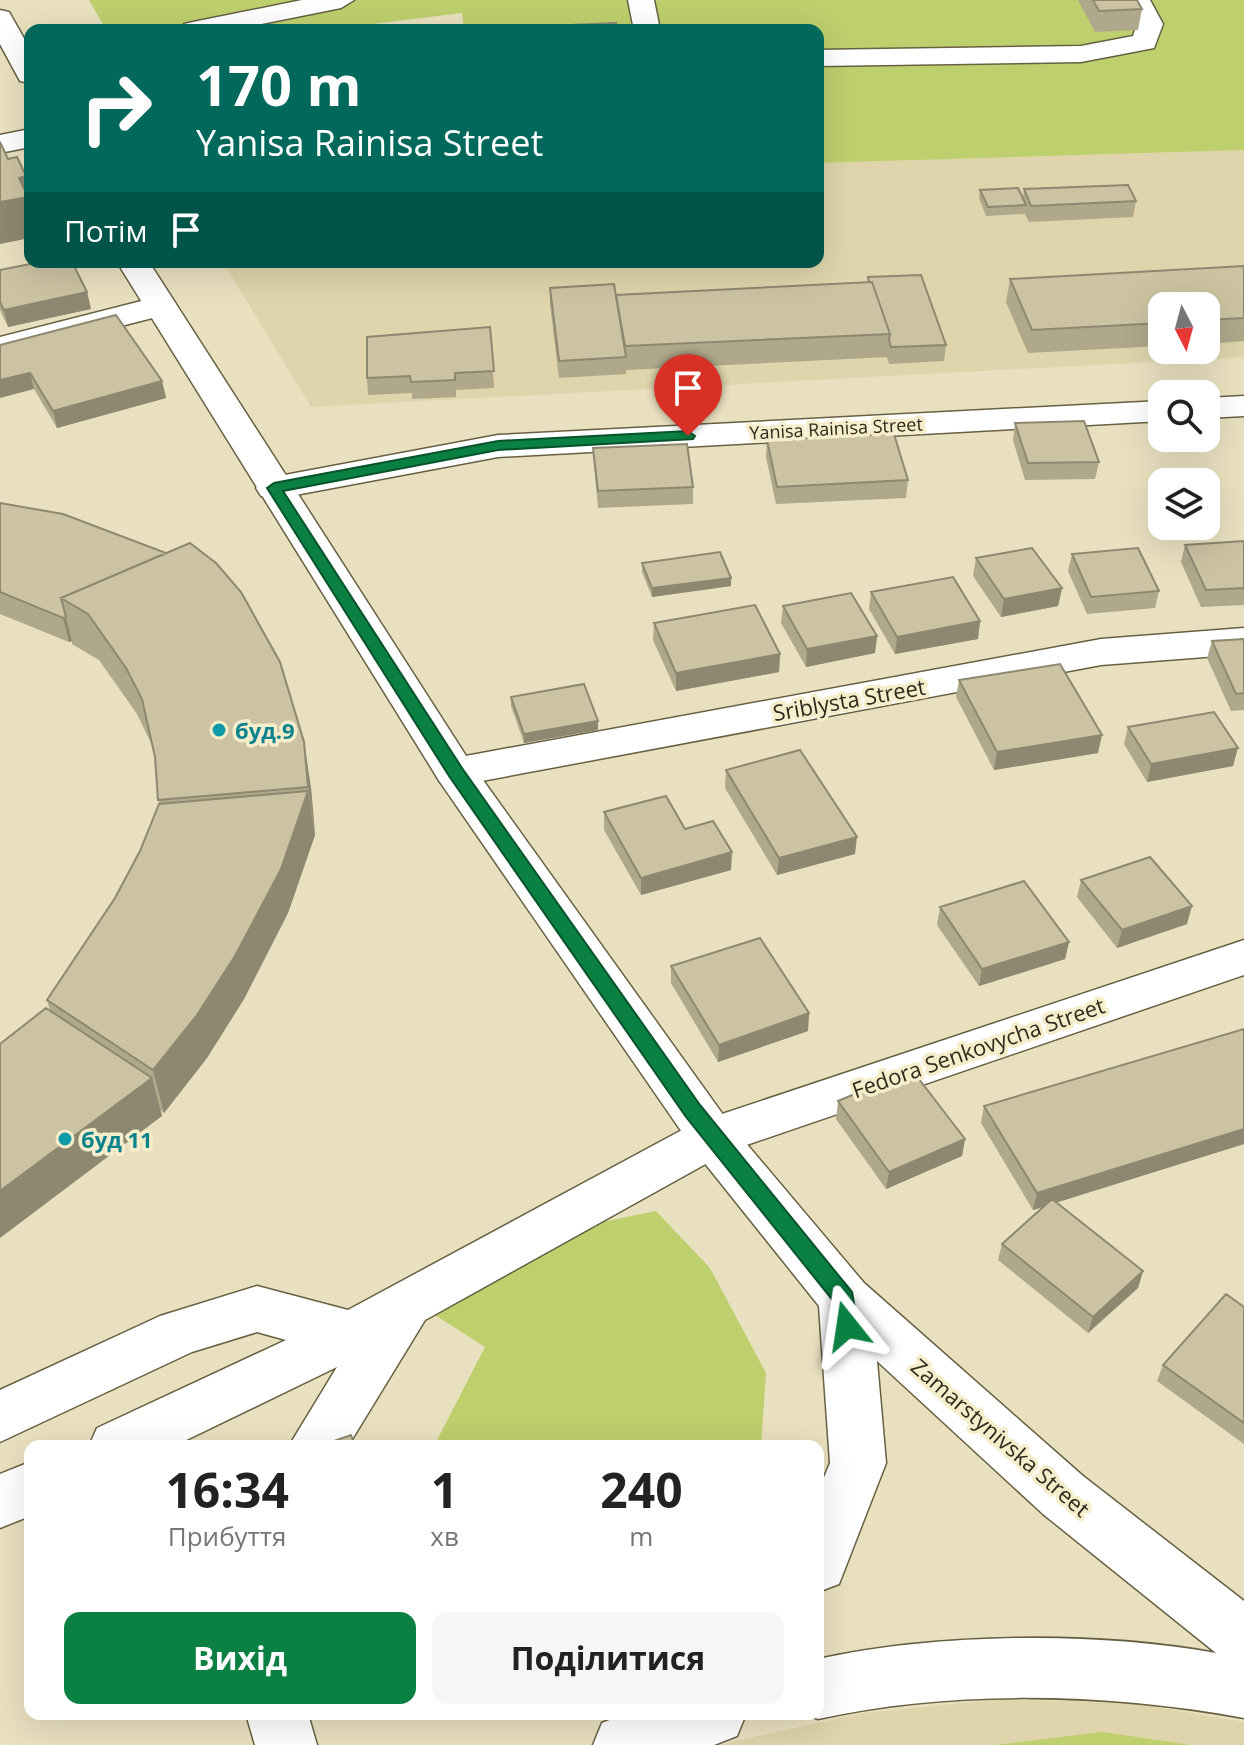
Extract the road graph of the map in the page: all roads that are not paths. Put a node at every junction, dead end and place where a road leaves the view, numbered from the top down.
1 (341, 0) edge
2 (641, 0) edge
3 (1137, 0) edge
4 (0, 18) edge
5 (223, 24) edge
6 (646, 24) edge
7 (824, 58) edge
8 (24, 62) edge
9 (24, 139) edge
10 (0, 144) edge
11 (137, 268) edge
12 (161, 306) junction
13 (0, 347) edge
14 (1244, 406) edge
15 (1220, 407) edge
16 (1148, 412) edge
17 (292, 484) junction
18 (347, 495) dead end
19 (1244, 641) edge
20 (455, 772) junction
21 (1244, 957) edge
22 (712, 1137) junction
23 (845, 1299) junction
24 (408, 1302) junction
25 (352, 1334) junction
26 (0, 1417) edge
27 (130, 1440) edge
28 (321, 1440) edge
29 (24, 1491) edge
30 (0, 1502) edge
31 (824, 1549) edge
32 (1244, 1638) edge
33 (824, 1688) edge
34 (1244, 1688) edge
35 (279, 1720) edge
36 (690, 1720) edge
37 (286, 1745) edge
38 (624, 1745) edge

1 - 5 main road
2 - 6 main road
3 - 7 main road
4 - 8 main road
9 - 10 main road
11 - 12 main road, Zamarstynivska Street
12 - 13 main road
12 - 17 main road, Zamarstynivska Street
14 - 15 main road
16 - 17 main road, Yanisa Rainisa Street
17 - 18 main road
17 - 20 main road, Zamarstynivska Street
19 - 20 main road, Sriblysta Street
20 - 22 main road, Zamarstynivska Street
21 - 22 main road, Fedora Senkovycha Street
22 - 23 main road, Zamarstynivska Street
22 - 24 main road, Fedora Senkovycha Street
23 - 31 main road
23 - 32 main road, Zamarstynivska Street
24 - 25 main road, Fedora Senkovycha Street
24 - 28 main road
25 - 26 main road
25 - 27 main road, Fedora Senkovycha Street
29 - 30 main road
33 - 34 main road
35 - 37 main road
36 - 38 main road

